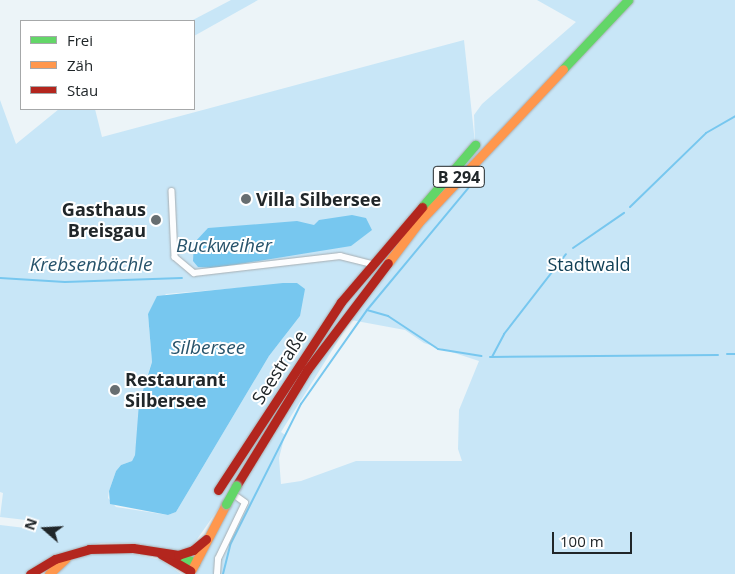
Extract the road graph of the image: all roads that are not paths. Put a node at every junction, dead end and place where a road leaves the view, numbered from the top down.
1 (628, 0) edge
2 (476, 145) dead end
3 (172, 191) dead end
4 (371, 264) junction
5 (218, 490) dead end
6 (238, 498) dead end
7 (206, 539) junction
8 (72, 553) junction
9 (160, 554) junction
10 (178, 555) junction
11 (192, 569) edge
12 (30, 574) edge
13 (49, 574) edge
14 (217, 574) edge

1 - 7 main road, B 294, bridge
2 - 4 main road, Seestraße
3 - 4 street
4 - 5 main road, Seestraße
6 - 14 street
7 - 10 main road
7 - 11 main road, B 294
8 - 9 main road
8 - 12 main road
8 - 13 main road
9 - 10 main road
9 - 11 main road
10 - 11 main road

